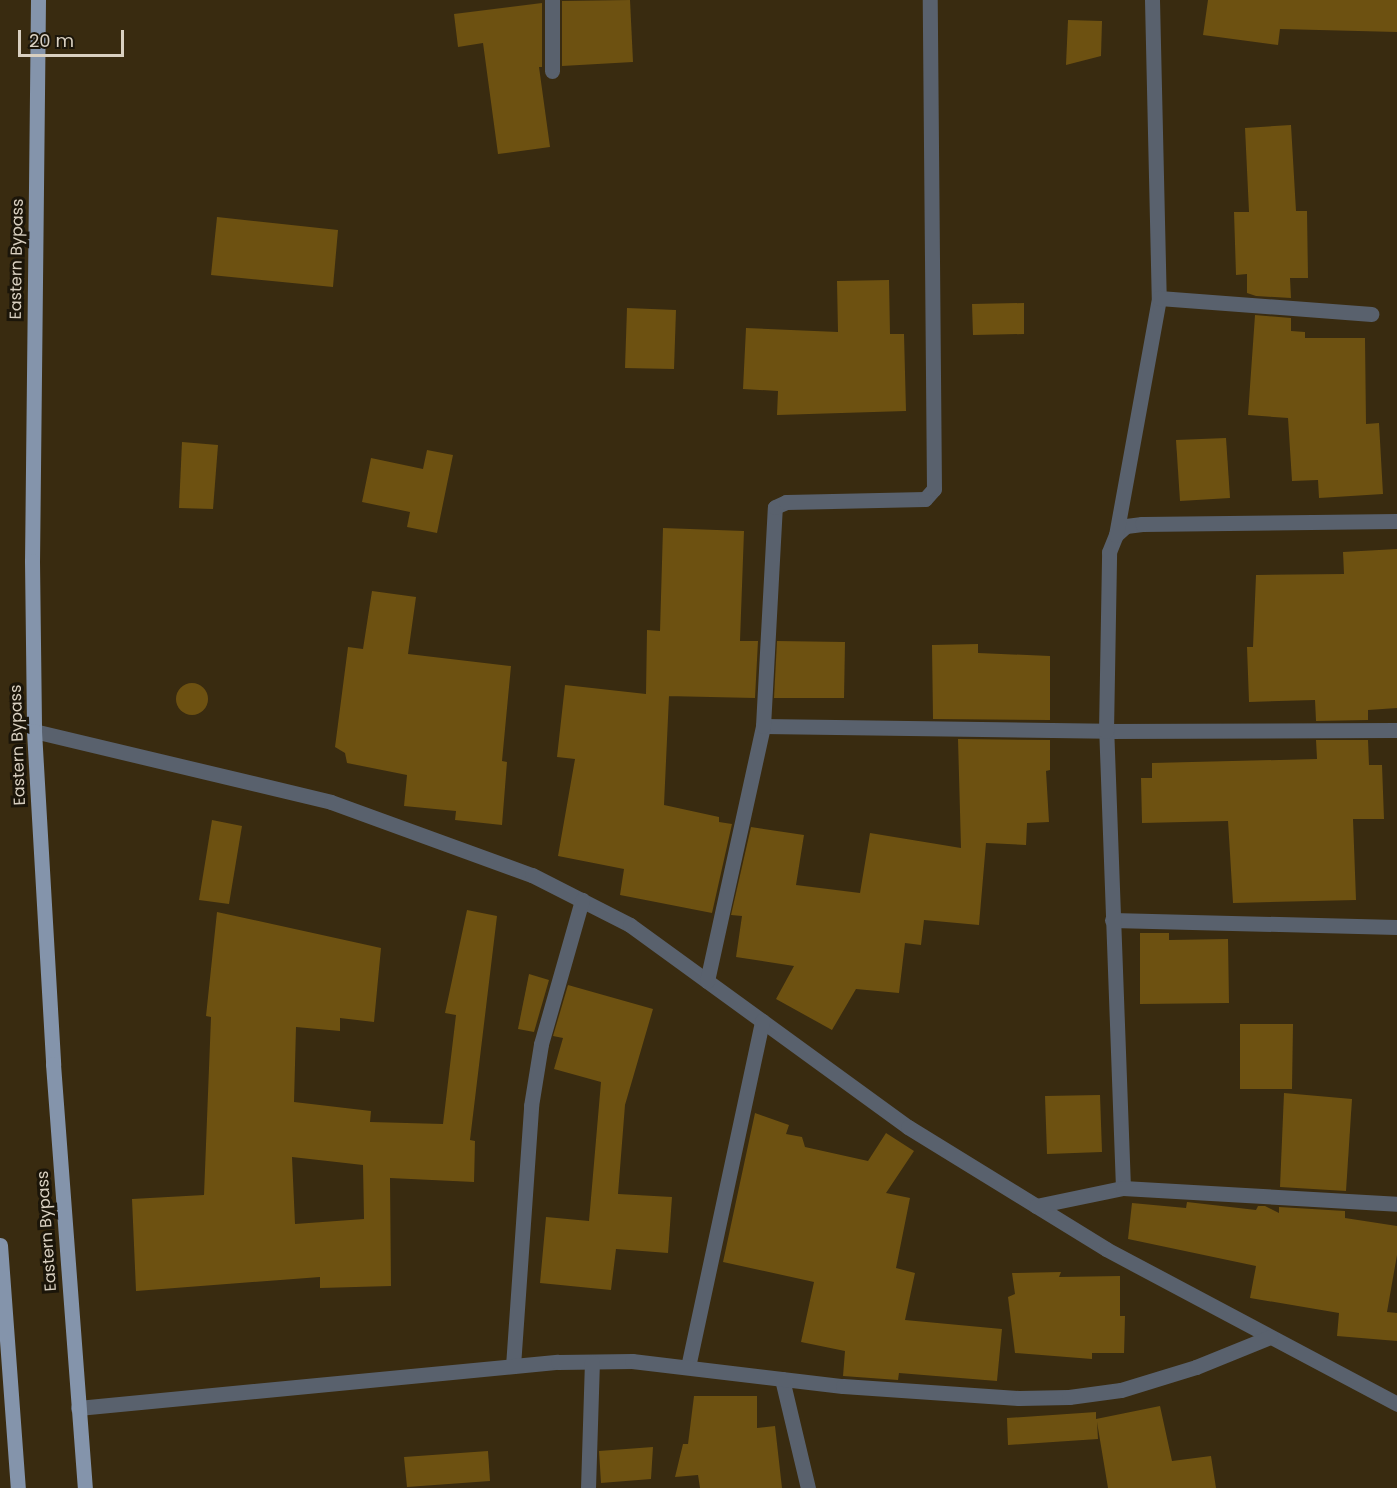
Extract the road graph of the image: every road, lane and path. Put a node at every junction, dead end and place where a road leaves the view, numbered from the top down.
1 (39, 0) edge
2 (552, 0) edge
3 (930, 0) edge
4 (1152, 0) edge
5 (552, 71) dead end
6 (1159, 298) junction
7 (1371, 314) dead end
8 (1397, 521) edge
9 (1116, 535) junction
10 (763, 726) junction
11 (1397, 730) edge
12 (34, 731) junction
13 (1106, 731) junction
14 (582, 900) junction
15 (1112, 920) junction
16 (1397, 927) edge
17 (706, 981) junction
18 (762, 1021) junction
19 (1123, 1188) junction
20 (1397, 1204) edge
21 (1036, 1206) junction
22 (0, 1245) edge
23 (1270, 1337) junction
24 (592, 1362) junction
25 (513, 1366) junction
26 (688, 1367) junction
27 (782, 1379) junction
28 (1397, 1404) edge
29 (78, 1408) junction
30 (18, 1488) edge
31 (85, 1488) edge
32 (588, 1488) edge
33 (808, 1488) edge

1 - 12 main road, Eastern Bypass
2 - 5 street
3 - 10 street
4 - 6 street
6 - 7 street
6 - 9 street
8 - 9 street
9 - 13 street
10 - 13 street
10 - 17 street
11 - 13 street
12 - 14 street
12 - 29 main road, Eastern Bypass
13 - 15 street
14 - 17 street
14 - 25 street
15 - 16 street
15 - 19 street
17 - 18 street
18 - 21 street
18 - 26 street
19 - 20 street
19 - 21 street
21 - 23 street
22 - 30 main road
23 - 27 street
23 - 28 street
24 - 25 street
24 - 26 street
24 - 32 street
25 - 29 street
26 - 27 street
27 - 33 street
29 - 31 main road, Eastern Bypass

